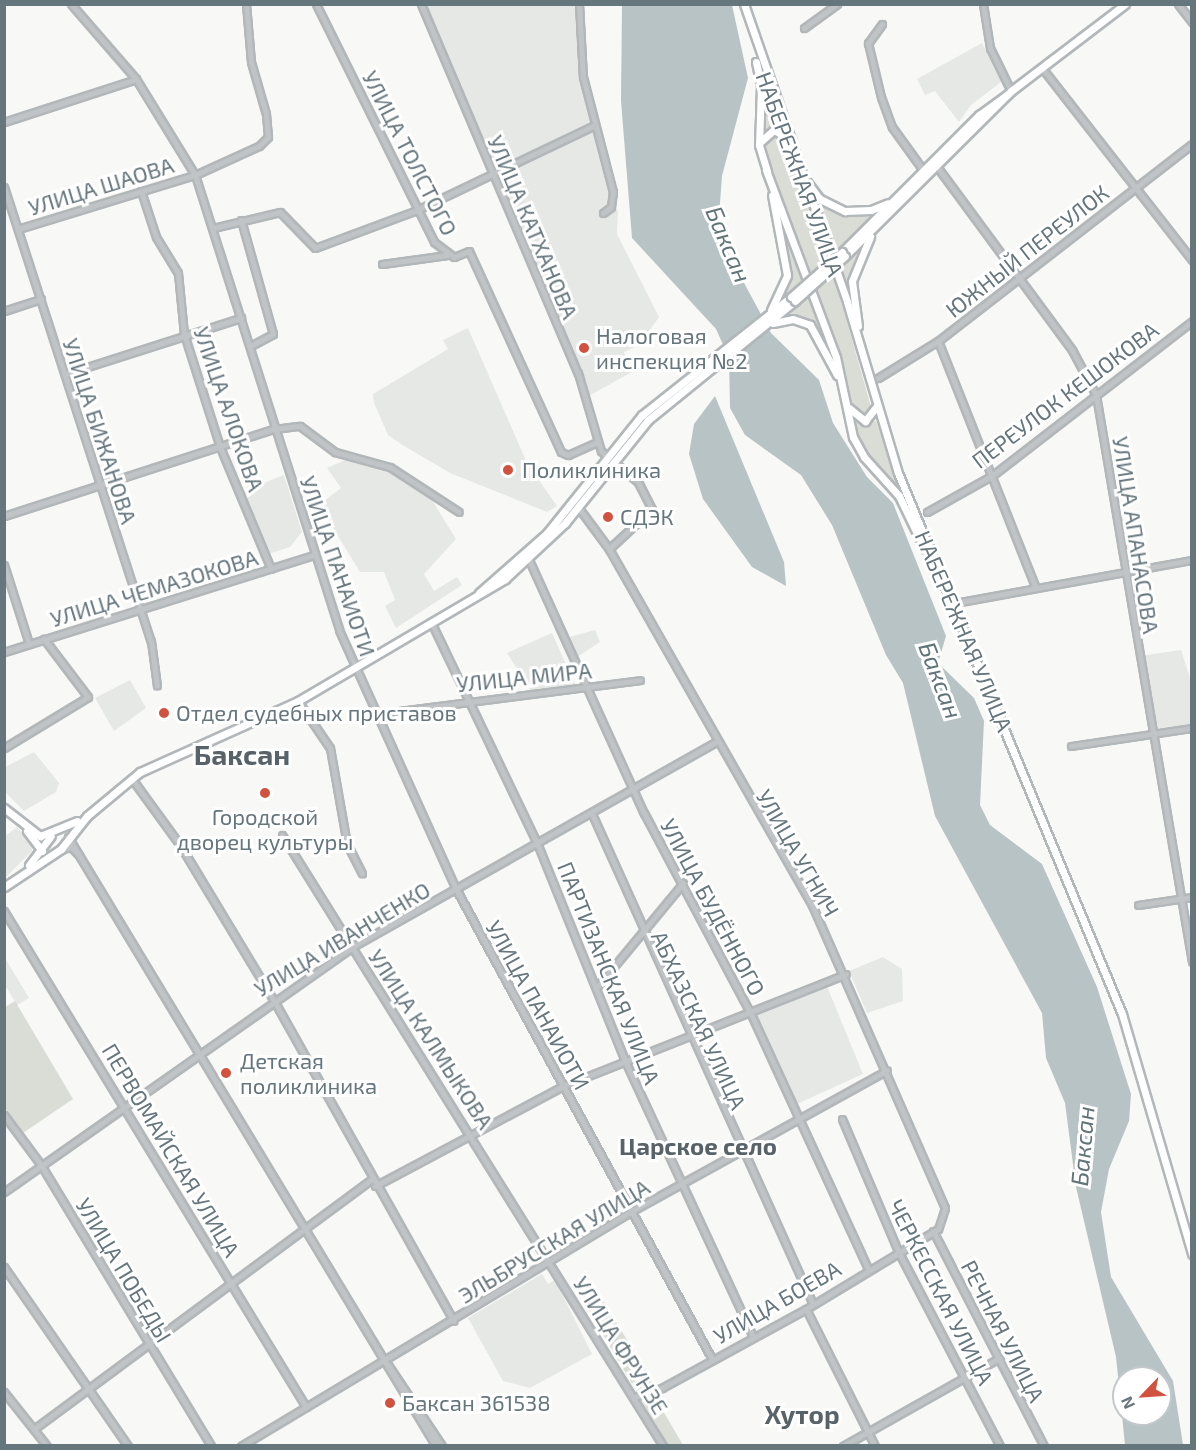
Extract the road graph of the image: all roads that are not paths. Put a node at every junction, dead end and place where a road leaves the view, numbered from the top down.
1 (71, 4) edge
2 (246, 4) edge
3 (316, 4) edge
4 (421, 4) edge
5 (579, 4) edge
6 (744, 4) edge
7 (837, 4) edge
8 (983, 4) edge
9 (1125, 4) edge
10 (1178, 4) edge
11 (1191, 22) edge
12 (882, 24) dead end
13 (804, 28) dead end
14 (1042, 68) junction
15 (136, 79) junction
16 (1009, 93) junction
17 (4, 122) edge
18 (595, 125) junction
19 (794, 144) junction
20 (1191, 144) edge
21 (759, 145) junction
22 (934, 164) junction
23 (800, 165) junction
24 (491, 170) junction
25 (766, 170) junction
26 (923, 170) junction
27 (195, 174) junction
28 (4, 187) edge
29 (1135, 187) junction
30 (141, 191) junction
31 (896, 199) junction
32 (417, 210) junction
33 (603, 213) dead end
34 (883, 219) junction
35 (241, 220) junction
36 (213, 228) junction
37 (18, 229) junction
38 (844, 254) junction
39 (447, 255) junction
40 (1191, 260) edge
41 (382, 264) dead end
42 (1020, 276) junction
43 (41, 299) junction
44 (4, 311) edge
45 (241, 318) junction
46 (765, 321) junction
47 (1191, 321) edge
48 (184, 334) junction
49 (938, 341) junction
50 (250, 346) junction
51 (861, 346) junction
52 (65, 374) junction
53 (878, 378) dead end
54 (843, 390) junction
55 (1096, 395) junction
56 (845, 400) junction
57 (876, 405) junction
58 (274, 429) junction
59 (597, 442) junction
60 (220, 447) junction
61 (609, 459) junction
62 (993, 475) junction
63 (100, 485) junction
64 (578, 507) junction
65 (459, 512) dead end
66 (927, 512) dead end
67 (4, 516) edge
68 (609, 549) junction
69 (314, 555) junction
70 (529, 560) junction
71 (1191, 560) edge
72 (4, 565) edge
73 (271, 569) junction
74 (1125, 572) junction
75 (942, 581) junction
76 (1035, 586) junction
77 (479, 593) junction
78 (960, 602) dead end
79 (140, 608) junction
80 (431, 622) junction
81 (44, 639) junction
82 (29, 644) junction
83 (4, 652) edge
84 (356, 668) junction
85 (640, 680) dead end
86 (157, 686) dead end
87 (585, 688) junction
88 (472, 699) junction
89 (298, 701) junction
90 (376, 714) junction
91 (1191, 728) edge
92 (1152, 735) junction
93 (714, 743) junction
94 (1071, 746) dead end
95 (4, 748) edge
96 (132, 779) junction
97 (634, 790) junction
98 (4, 808) edge
99 (592, 814) junction
100 (87, 816) junction
101 (26, 829) junction
102 (56, 833) junction
103 (282, 835) dead end
104 (71, 839) junction
105 (537, 843) junction
106 (61, 849) junction
107 (39, 851) junction
108 (48, 856) junction
109 (85, 861) junction
110 (26, 868) junction
111 (362, 873) dead end
112 (683, 883) junction
113 (4, 887) edge
114 (456, 889) junction
115 (1191, 897) edge
116 (1182, 898) junction
117 (1138, 905) dead end
118 (4, 911) edge
119 (641, 932) junction
120 (352, 947) junction
121 (1191, 962) edge
122 (846, 974) junction
123 (597, 987) junction
124 (273, 999) junction
125 (750, 1012) junction
126 (689, 1037) junction
127 (200, 1051) junction
128 (627, 1063) junction
129 (887, 1070) junction
130 (563, 1086) junction
131 (127, 1104) junction
132 (4, 1115) edge
133 (798, 1119) junction
134 (842, 1119) dead end
135 (474, 1134) junction
136 (741, 1152) junction
137 (41, 1165) junction
138 (372, 1179) junction
139 (680, 1184) junction
140 (375, 1186) junction
141 (4, 1192) edge
142 (632, 1211) junction
143 (306, 1227) junction
144 (933, 1231) junction
145 (897, 1251) junction
146 (1191, 1254) edge
147 (550, 1261) junction
148 (4, 1267) edge
149 (868, 1268) junction
150 (232, 1284) junction
151 (812, 1302) junction
152 (806, 1309) junction
153 (454, 1321) junction
154 (753, 1337) junction
155 (149, 1344) junction
156 (999, 1358) junction
157 (712, 1359) junction
158 (385, 1361) junction
159 (966, 1376) junction
160 (90, 1388) junction
161 (4, 1392) edge
162 (635, 1397) junction
163 (306, 1407) junction
164 (34, 1429) junction
165 (868, 1431) junction
166 (47, 1446) edge
167 (128, 1446) edge
168 (211, 1446) edge
169 (241, 1446) edge
170 (436, 1446) edge
171 (442, 1446) edge
172 (663, 1446) edge
173 (843, 1446) edge
174 (875, 1446) edge
175 (1000, 1446) edge
176 (1044, 1446) edge

1 - 15 street, УЛИЦА ПАНАИОТИ
2 - 27 street, УЛИЦА ШАОВА
3 - 32 street, УЛИЦА ТОЛСТОГО
4 - 24 street, УЛИЦА КАТХАНОВА
5 - 18 street
6 - 19 main road, НАБЕРЕЖНАЯ УЛИЦА
6 - 21 main road
7 - 13 street
8 - 16 street
9 - 14 main road
10 - 11 street
12 - 26 street
14 - 16 main road
14 - 29 street
15 - 17 street
15 - 27 street, УЛИЦА ПАНАИОТИ
16 - 22 main road
18 - 24 street
18 - 33 street
19 - 21 main road
19 - 23 main road, НАБЕРЕЖНАЯ УЛИЦА
20 - 29 street, ЮЖНЫЙ ПЕРЕУЛОК
21 - 25 main road
22 - 26 main road
22 - 34 main road
22 - 42 street, УЛИЦА АПАНАСОВА
23 - 31 main road
23 - 51 main road, НАБЕРЕЖНАЯ УЛИЦА
24 - 32 street
24 - 59 street, УЛИЦА КАТХАНОВА
25 - 46 main road
25 - 54 main road
26 - 31 main road
27 - 30 street, УЛИЦА ШАОВА
27 - 36 street, УЛИЦА ПАНАИОТИ
28 - 37 street, УЛИЦА БИЖАНОВА
29 - 40 street
29 - 42 street, ЮЖНЫЙ ПЕРЕУЛОК
30 - 37 street, УЛИЦА ШАОВА
30 - 48 street, УЛИЦА АЛОКОВА
31 - 38 main road
32 - 35 street
32 - 39 street, УЛИЦА ТОЛСТОГО
34 - 38 main road
34 - 51 main road
35 - 36 street
35 - 50 street
36 - 45 street, УЛИЦА ПАНАИОТИ
37 - 43 street, УЛИЦА БИЖАНОВА
38 - 46 main road, bridge
39 - 41 street
39 - 59 street, УЛИЦА ТОЛСТОГО
42 - 49 street, ЮЖНЫЙ ПЕРЕУЛОК
42 - 55 street, УЛИЦА АПАНАСОВА
43 - 44 street
43 - 52 street, УЛИЦА БИЖАНОВА
45 - 48 street
45 - 50 street, УЛИЦА ПАНАИОТИ
46 - 54 main road
46 - 61 main road
47 - 55 street, ПЕРЕУЛОК КЕШОКОВА
48 - 52 street
48 - 60 street, УЛИЦА АЛОКОВА
49 - 53 street, ЮЖНЫЙ ПЕРЕУЛОК
49 - 62 street
50 - 58 street, УЛИЦА ПАНАИОТИ
51 - 57 main road, НАБЕРЕЖНАЯ УЛИЦА
52 - 63 street, УЛИЦА БИЖАНОВА
54 - 56 main road
55 - 62 street, ПЕРЕУЛОК КЕШОКОВА
55 - 74 street, УЛИЦА АПАНАСОВА
56 - 57 main road
56 - 75 main road
57 - 75 main road, НАБЕРЕЖНАЯ УЛИЦА
58 - 60 street
58 - 65 street
58 - 69 street, УЛИЦА ПАНАИОТИ
59 - 61 street, УЛИЦА КАТХАНОВА
60 - 63 street
60 - 73 street, УЛИЦА АЛОКОВА
61 - 64 main road
61 - 68 street, УЛИЦА КАТХАНОВА
61 - 77 main road
62 - 66 street, ПЕРЕУЛОК КЕШОКОВА
62 - 76 street
63 - 67 street
63 - 79 street, УЛИЦА БИЖАНОВА
64 - 68 street, УЛИЦА УГНИЧ
64 - 70 main road
68 - 93 street, УЛИЦА УГНИЧ
69 - 73 street, УЛИЦА ЧЕМАЗОКОВА
69 - 84 street, УЛИЦА ПАНАИОТИ
70 - 77 main road
70 - 87 street, УЛИЦА БУДЁННОГО
71 - 74 street
72 - 82 street
73 - 79 street, УЛИЦА ЧЕМАЗОКОВА
74 - 76 street
74 - 92 street, УЛИЦА АПАНАСОВА
75 - 146 main road, НАБЕРЕЖНАЯ УЛИЦА
76 - 78 street
77 - 80 main road
79 - 81 street, УЛИЦА ЧЕМАЗОКОВА
79 - 86 street, УЛИЦА БИЖАНОВА
80 - 84 main road
80 - 88 street, ПАРТИЗАНСКАЯ УЛИЦА
81 - 82 street, УЛИЦА ЧЕМАЗОКОВА
81 - 95 street
82 - 83 street, УЛИЦА ЧЕМАЗОКОВА
84 - 89 main road
84 - 90 street, УЛИЦА ПАНАИОТИ
85 - 87 street, УЛИЦА МИРА
87 - 88 street, УЛИЦА МИРА
87 - 97 street, УЛИЦА БУДЁННОГО
88 - 90 street, УЛИЦА МИРА
88 - 105 street, ПАРТИЗАНСКАЯ УЛИЦА
89 - 96 main road
89 - 111 street
90 - 114 street, УЛИЦА ПАНАИОТИ
91 - 92 street
92 - 94 street
92 - 116 street, УЛИЦА АПАНАСОВА
93 - 97 street, УЛИЦА ИВАНЧЕНКО
93 - 122 street, УЛИЦА УГНИЧ
96 - 100 main road
96 - 124 street
97 - 99 street, УЛИЦА ИВАНЧЕНКО
97 - 112 street, УЛИЦА БУДЁННОГО
98 - 101 main road
99 - 105 street, УЛИЦА ИВАНЧЕНКО
99 - 119 street, АБХАЗСКАЯ УЛИЦА
100 - 102 main road
100 - 104 main road
101 - 102 main road
101 - 107 main road
102 - 104 main road
102 - 107 main road
103 - 120 street, УЛИЦА КАЛМЫКОВА
104 - 106 main road
104 - 109 street
105 - 114 street, УЛИЦА ИВАНЧЕНКО
105 - 123 street, ПАРТИЗАНСКАЯ УЛИЦА
106 - 108 main road
106 - 109 street
107 - 108 main road
107 - 110 main road
108 - 110 main road
109 - 127 street
110 - 113 main road
112 - 119 street
112 - 125 street, УЛИЦА БУДЁННОГО
114 - 120 street, УЛИЦА ИВАНЧЕНКО
114 - 130 street, УЛИЦА ПАНАИОТИ
115 - 116 street
116 - 117 street
116 - 121 street, УЛИЦА АПАНАСОВА
118 - 131 street, ПЕРВОМАЙСКАЯ УЛИЦА
119 - 123 street
119 - 126 street, АБХАЗСКАЯ УЛИЦА
120 - 124 street, УЛИЦА ИВАНЧЕНКО
120 - 135 street, УЛИЦА КАЛМЫКОВА
122 - 125 street
122 - 129 street, УЛИЦА УГНИЧ
123 - 128 street, ПАРТИЗАНСКАЯ УЛИЦА
124 - 127 street, УЛИЦА ИВАНЧЕНКО
124 - 138 street
125 - 126 street
125 - 133 street, УЛИЦА БУДЁННОГО
126 - 128 street
126 - 136 street, АБХАЗСКАЯ УЛИЦА
127 - 131 street, УЛИЦА ИВАНЧЕНКО
127 - 143 street
128 - 130 street
128 - 139 street, ПАРТИЗАНСКАЯ УЛИЦА
129 - 133 street, ЭЛЬБРУССКАЯ УЛИЦА
129 - 144 street, УЛИЦА УГНИЧ
130 - 135 street
130 - 142 street, УЛИЦА ПАНАИОТИ
131 - 137 street, УЛИЦА ИВАНЧЕНКО
131 - 150 street, ПЕРВОМАЙСКАЯ УЛИЦА
132 - 137 street, УЛИЦА ПОБЕДЫ
133 - 136 street, ЭЛЬБРУССКАЯ УЛИЦА
133 - 149 street, УЛИЦА БУДЁННОГО
134 - 145 street, ЧЕРКЕССКАЯ УЛИЦА
135 - 140 street
135 - 147 street, УЛИЦА КАЛМЫКОВА
136 - 139 street, ЭЛЬБРУССКАЯ УЛИЦА
136 - 151 street, АБХАЗСКАЯ УЛИЦА
137 - 141 street, УЛИЦА ИВАНЧЕНКО
137 - 155 street, УЛИЦА ПОБЕДЫ
138 - 140 street
138 - 143 street
139 - 142 street, ЭЛЬБРУССКАЯ УЛИЦА
139 - 154 street, ПАРТИЗАНСКАЯ УЛИЦА
140 - 153 street
142 - 147 street, ЭЛЬБРУССКАЯ УЛИЦА
142 - 157 street, УЛИЦА ПАНАИОТИ
143 - 150 street
143 - 158 street
144 - 145 street, УЛИЦА БОЕВА
144 - 156 street, РЕЧНАЯ УЛИЦА
145 - 149 street, УЛИЦА БОЕВА
145 - 159 street, ЧЕРКЕССКАЯ УЛИЦА
147 - 153 street, ЭЛЬБРУССКАЯ УЛИЦА
147 - 162 street, УЛИЦА ФРУНЗЕ
148 - 160 street
149 - 151 street, УЛИЦА БОЕВА
150 - 155 street
150 - 163 street, ПЕРВОМАЙСКАЯ УЛИЦА
151 - 152 street, УЛИЦА БОЕВА
152 - 154 street, УЛИЦА БОЕВА
152 - 165 street
153 - 158 street, ЭЛЬБРУССКАЯ УЛИЦА
154 - 157 street, УЛИЦА БОЕВА
155 - 160 street
155 - 168 street, УЛИЦА ПОБЕДЫ
156 - 159 street
156 - 176 street, РЕЧНАЯ УЛИЦА
157 - 162 street, УЛИЦА БОЕВА
158 - 163 street, ЭЛЬБРУССКАЯ УЛИЦА
158 - 170 street
158 - 171 street
159 - 165 street
159 - 175 street, ЧЕРКЕССКАЯ УЛИЦА
160 - 164 street
160 - 167 street
161 - 164 street
162 - 172 street, УЛИЦА ФРУНЗЕ
163 - 169 street, ЭЛЬБРУССКАЯ УЛИЦА
164 - 166 street
165 - 173 street
165 - 174 street

